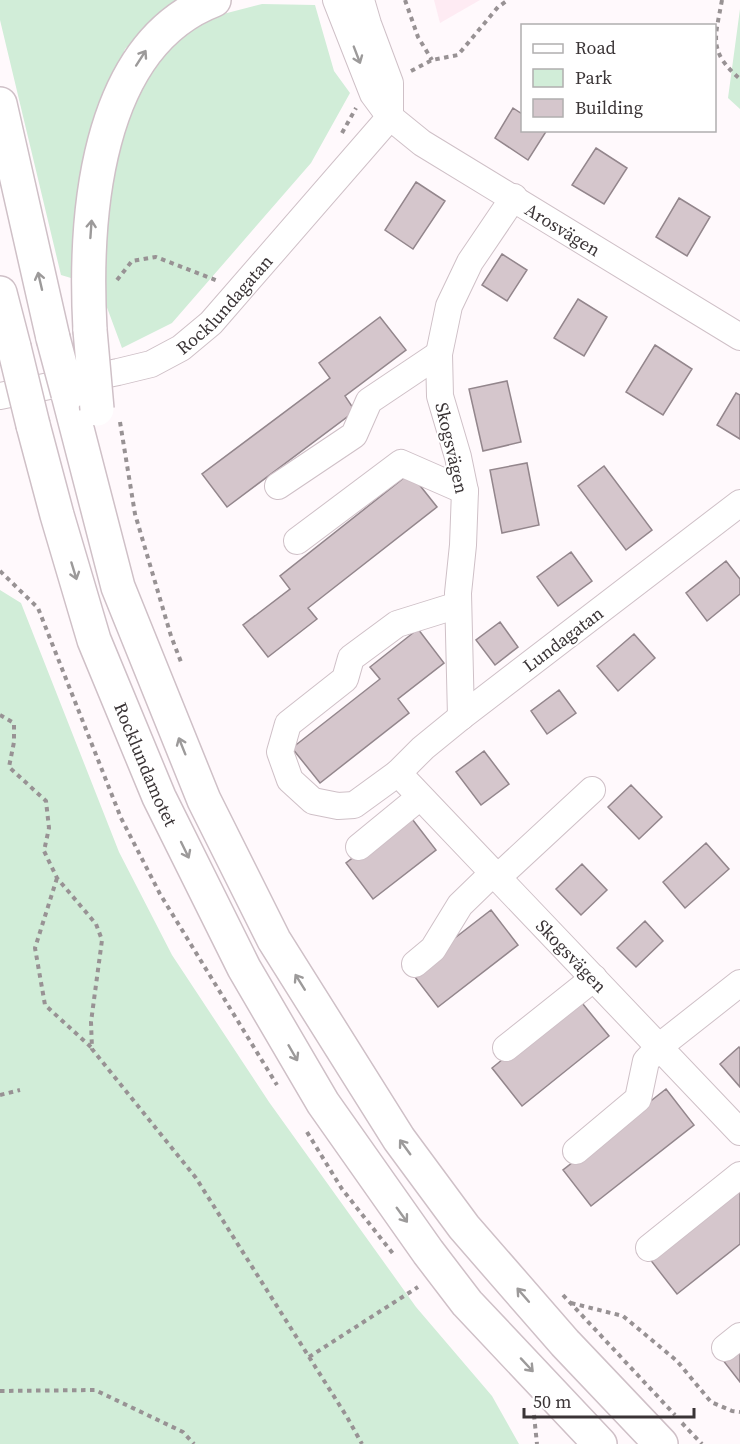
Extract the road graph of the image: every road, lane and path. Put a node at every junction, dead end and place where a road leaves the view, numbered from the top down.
1 (214, 0) edge
2 (336, 0) edge
3 (361, 0) edge
4 (405, 0) edge
5 (508, 0) edge
6 (722, 0) edge
7 (740, 79) edge
8 (0, 104) edge
9 (390, 117) junction
10 (514, 197) junction
11 (222, 283) dead end
12 (116, 284) dead end
13 (0, 293) edge
14 (740, 337) edge
15 (439, 354) junction
16 (7, 355) edge
17 (0, 396) edge
18 (96, 413) junction
19 (278, 486) dead end
20 (465, 491) junction
21 (740, 504) edge
22 (297, 541) dead end
23 (0, 571) edge
24 (458, 605) junction
25 (38, 608) dead end
26 (183, 669) dead end
27 (0, 715) edge
28 (460, 717) junction
29 (407, 784) junction
30 (591, 790) dead end
31 (359, 847) dead end
32 (495, 876) junction
33 (57, 878) junction
34 (415, 964) dead end
35 (594, 978) junction
36 (740, 983) edge
37 (660, 1046) junction
38 (506, 1048) dead end
39 (93, 1049) junction
40 (20, 1090) dead end
41 (0, 1095) edge
42 (740, 1132) edge
43 (576, 1151) dead end
44 (740, 1175) edge
45 (649, 1248) dead end
46 (418, 1287) dead end
47 (562, 1294) dead end
48 (570, 1303) junction
49 (309, 1357) junction
50 (616, 1375) junction
51 (0, 1391) edge
52 (740, 1412) edge
53 (534, 1414) dead end
54 (590, 1433) edge
55 (194, 1444) edge
56 (362, 1444) edge
57 (537, 1444) edge
58 (661, 1444) edge
59 (702, 1444) edge

18 -> 1 highway, bridge
2 -> 9 street, Arosvägen
3 - 9 street
4 - 5 path
6 - 7 path
18 -> 8 highway, bridge
9 - 10 street, Arosvägen
9 - 17 street, Rocklundagatan
10 - 14 street, Arosvägen
10 - 15 street, Skogsvägen
11 - 12 path
13 - 16 highway, Rocklundamotet
15 - 19 street
15 - 20 street, Skogsvägen
16 -> 54 highway, Rocklundamotet
18 - 26 path
50 -> 18 highway
20 - 22 street
20 - 24 street, Skogsvägen
21 - 28 street, Lundagatan
23 - 25 path
24 - 28 street, Skogsvägen
24 - 29 street
27 - 33 path
28 - 29 street, Lundagatan
29 - 31 street
29 - 32 street, Skogsvägen
30 - 32 street
32 - 34 street
32 - 35 street, Skogsvägen
33 - 39 path
33 - 39 path
35 - 37 street, Skogsvägen
35 - 38 street
36 - 37 street
37 - 42 street, Skogsvägen
37 - 43 street
39 - 49 path
40 - 41 path
44 - 45 street
46 - 49 path
47 - 48 path
48 - 50 path
48 - 52 path
49 - 56 path
50 - 58 highway
50 - 59 path
51 - 55 path
53 - 57 path

